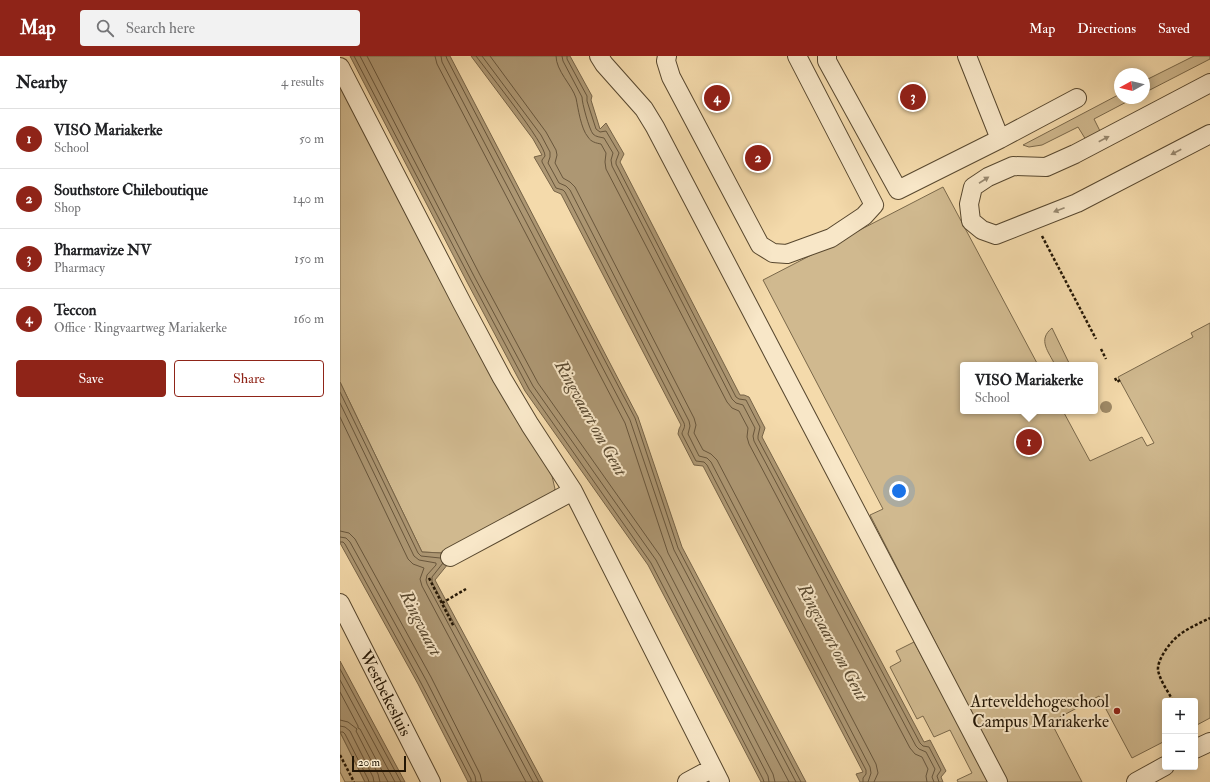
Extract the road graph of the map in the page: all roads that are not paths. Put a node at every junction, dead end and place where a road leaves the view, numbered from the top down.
1 (598, 56) edge
2 (667, 56) edge
3 (796, 56) edge
4 (827, 56) edge
5 (967, 56) edge
6 (340, 67) edge
7 (1210, 83) edge
8 (1078, 98) dead end
9 (1210, 134) edge
10 (1000, 139) junction
11 (573, 491) junction
12 (450, 557) dead end
13 (340, 603) edge
14 (1210, 742) edge
15 (1198, 748) edge
16 (1162, 768) edge
17 (717, 775) edge
18 (432, 782) edge
19 (687, 782) edge
20 (998, 782) edge
21 (1136, 782) edge

1 - 20 street
2 - 3 street
4 - 10 street
5 - 10 street
6 - 11 street
9 -> 7 street
8 - 10 street
11 - 12 street
11 - 17 street
13 - 18 street, Westbekesluis
14 - 15 street
16 - 21 street
17 - 19 street

